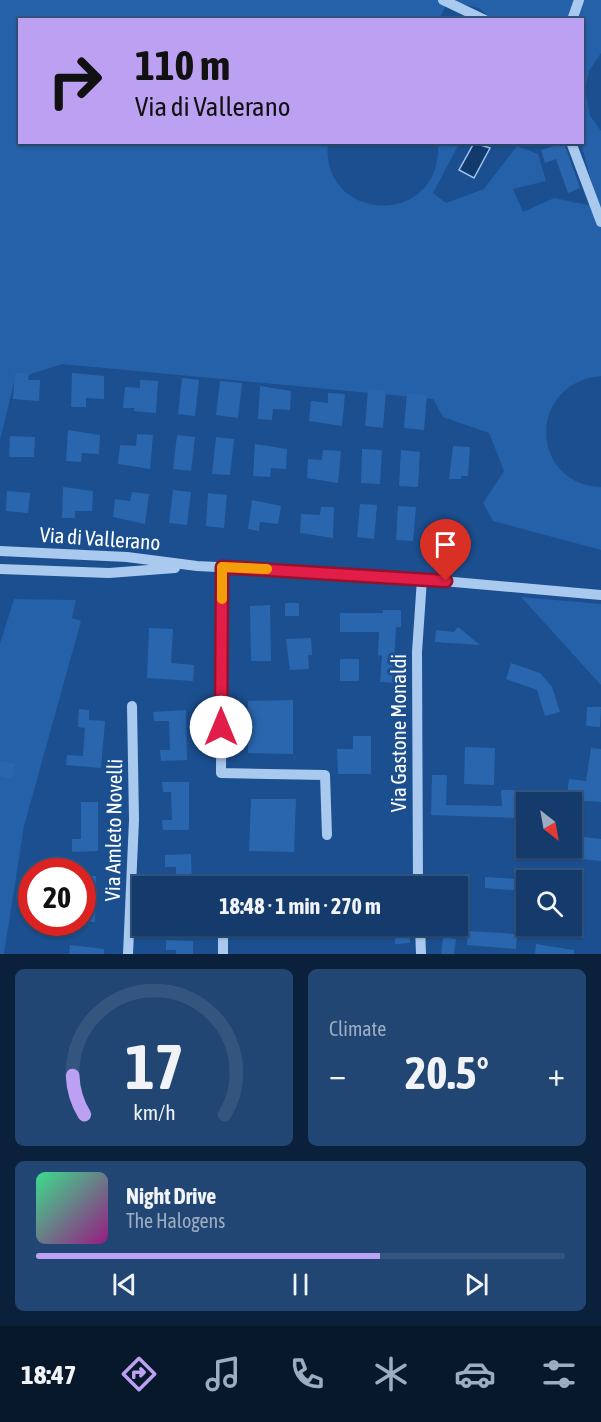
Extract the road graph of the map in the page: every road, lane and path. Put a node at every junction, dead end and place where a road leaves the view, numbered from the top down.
1 (443, 0) edge
2 (579, 0) edge
3 (481, 18) edge
4 (573, 18) edge
5 (573, 144) edge
6 (601, 222) edge
7 (0, 551) edge
8 (197, 566) junction
9 (222, 567) junction
10 (0, 569) edge
11 (422, 579) junction
12 (601, 595) edge
13 (132, 706) dead end
14 (327, 835) dead end
15 (418, 876) edge
16 (223, 936) edge
17 (420, 936) edge
18 (128, 954) edge
19 (223, 954) edge
20 (421, 954) edge

1 - 3 street
2 - 4 street
5 - 6 street
7 - 8 street, Via di Vallerano
8 - 9 street, Via di Vallerano
8 - 10 street, Via di Vallerano
9 - 11 street, Via di Vallerano
9 - 14 street
11 - 12 street, Via di Vallerano
11 - 15 street, Via Gastone Monaldi
13 - 18 street, Via Amleto Novelli
16 - 19 street
17 - 20 street

